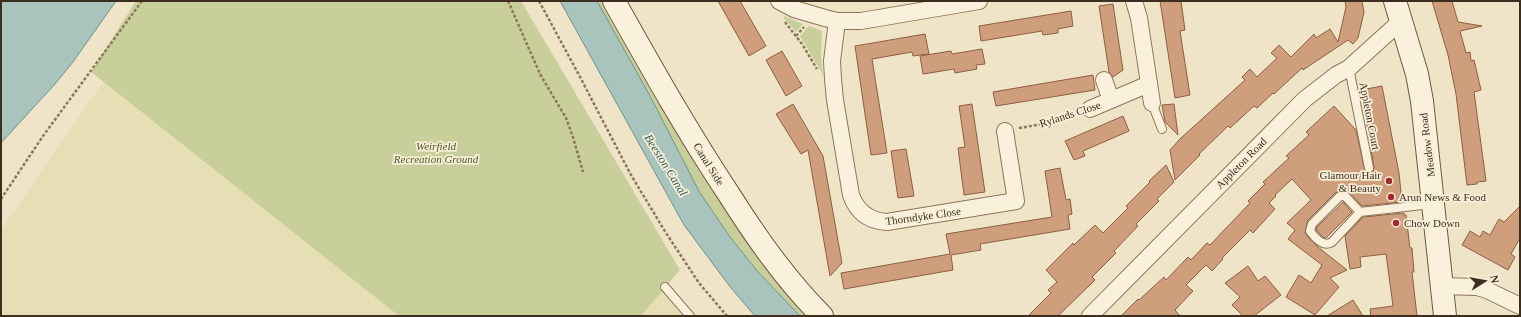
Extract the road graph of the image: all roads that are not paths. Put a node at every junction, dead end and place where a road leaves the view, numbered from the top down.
1 (614, 1) edge
2 (779, 1) edge
3 (979, 1) edge
4 (1134, 1) edge
5 (956, 3) edge
6 (1398, 11) edge
7 (837, 21) junction
8 (1349, 68) junction
9 (1104, 80) dead end
10 (1149, 84) junction
11 (1111, 100) junction
12 (1152, 103) joint
13 (1090, 109) road end
14 (1162, 129) dead end
15 (1005, 131) road end
16 (1369, 168) dead end
17 (1433, 203) junction
18 (1360, 212) junction
19 (1441, 286) junction
20 (665, 287) dead end
21 (1519, 301) edge
22 (690, 316) edge
23 (822, 316) edge
24 (1091, 316) edge
25 (1445, 316) edge

1 - 23 street, Canal Side
2 - 7 street
3 - 5 street
4 - 10 street
5 - 7 street
6 - 8 street, Appleton Road
6 - 17 street, Meadow Road
7 - 15 street, Thorndyke Close
8 - 16 lane, Appleton Court
8 - 24 street, Appleton Road
9 - 11 street, Rylands Close
10 - 11 street, Rylands Close
10 - 12 street
11 - 13 street, Rylands Close
12 - 14 lane
17 - 18 lane
17 - 19 street, Meadow Road
18 - 18 lane
19 - 21 street
19 - 25 street, Meadow Road
20 - 22 lane

